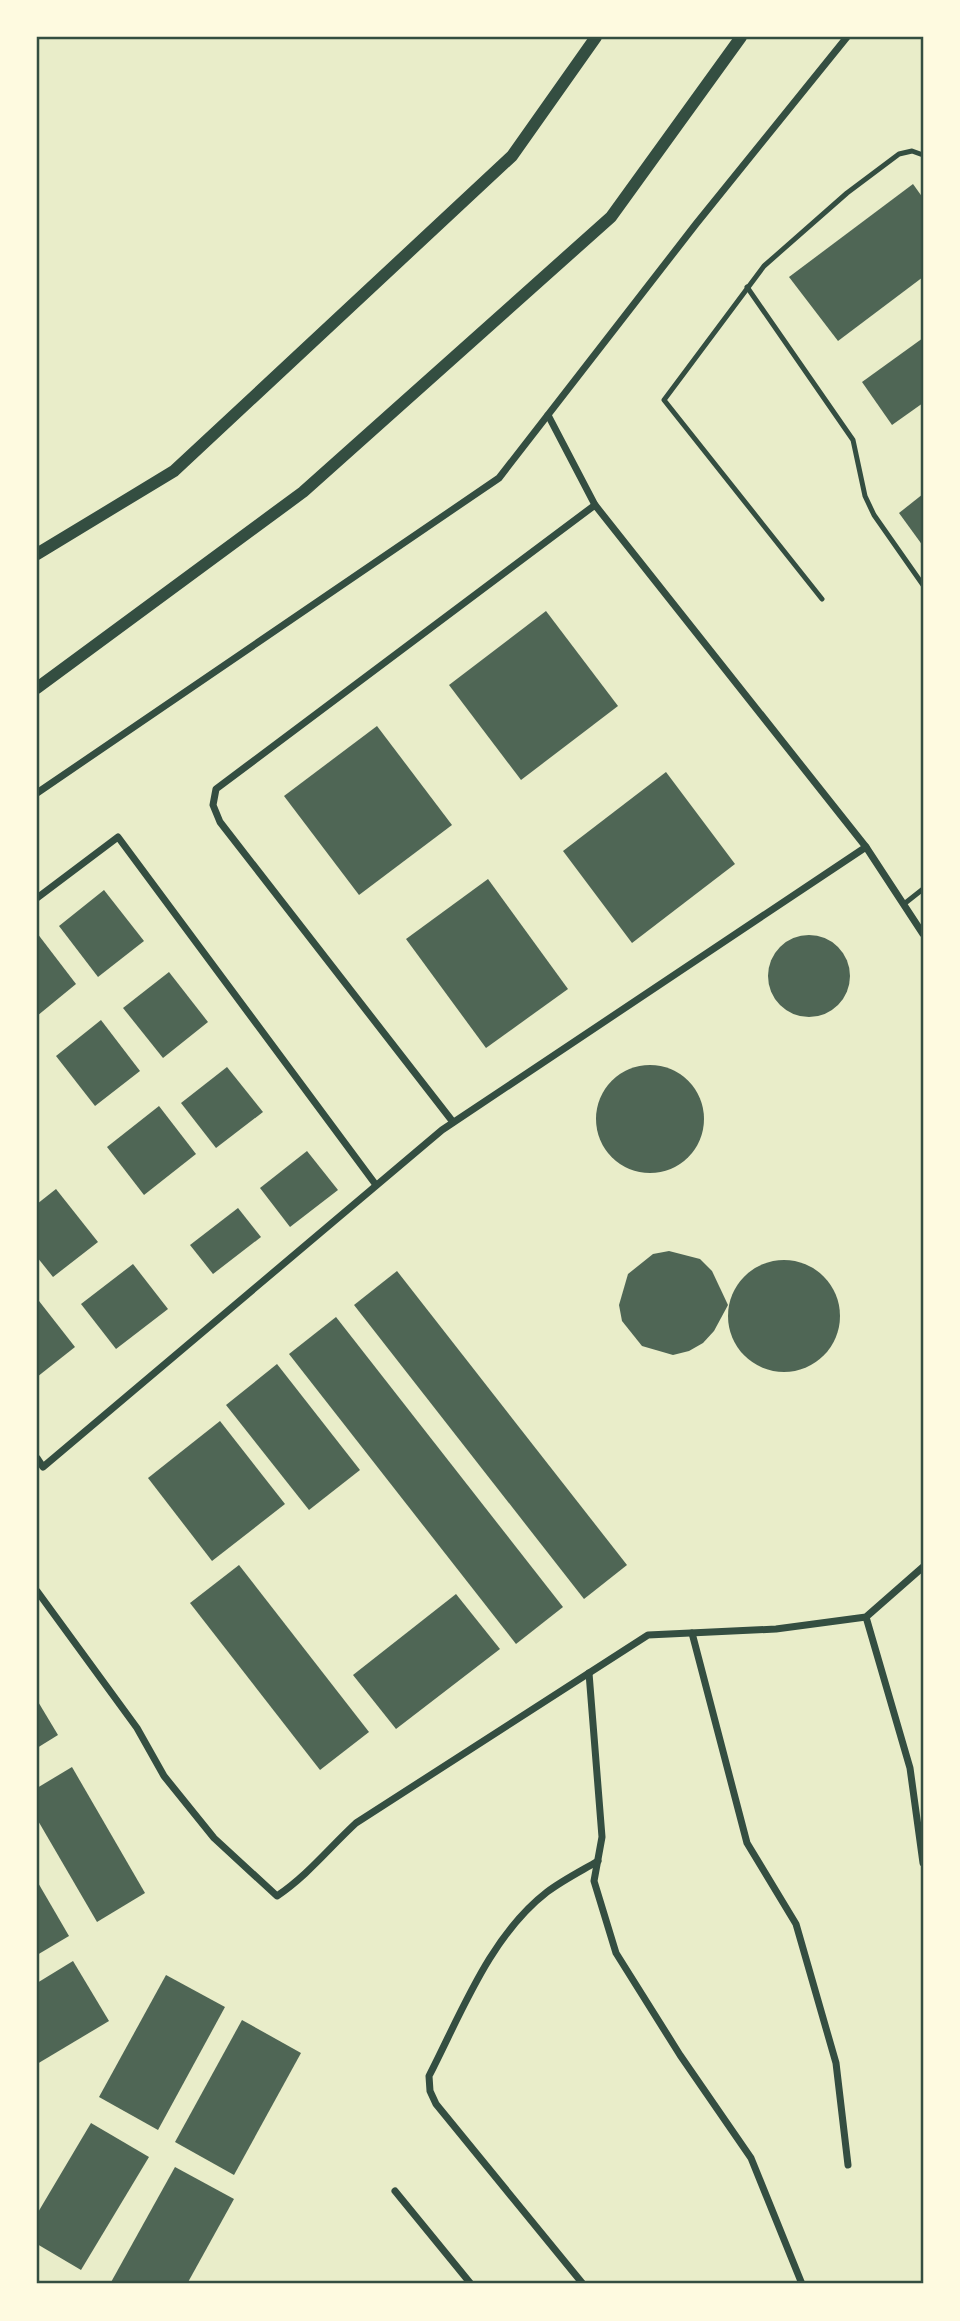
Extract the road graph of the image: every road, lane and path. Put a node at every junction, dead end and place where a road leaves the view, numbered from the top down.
1 (596, 37) edge
2 (741, 37) edge
3 (847, 37) edge
4 (923, 155) edge
5 (747, 287) junction
6 (548, 415) junction
7 (595, 505) junction
8 (37, 554) edge
9 (923, 584) edge
10 (822, 599) dead end
11 (37, 688) edge
12 (37, 793) edge
13 (866, 847) junction
14 (923, 890) edge
15 (37, 898) edge
16 (904, 904) junction
17 (923, 934) edge
18 (453, 1122) junction
19 (376, 1185) junction
20 (37, 1458) edge
21 (923, 1567) edge
22 (37, 1591) edge
23 (866, 1617) junction
24 (692, 1633) junction
25 (589, 1673) junction
26 (598, 1861) junction
27 (923, 1863) edge
28 (848, 2165) dead end
29 (395, 2191) dead end
30 (471, 2284) edge
31 (583, 2284) edge
32 (802, 2284) edge

1 - 8 street
2 - 11 street
3 - 6 street
4 - 5 lane
5 - 9 lane
5 - 10 lane
6 - 7 street
6 - 12 street
7 - 13 street
7 - 18 street
13 - 16 street
13 - 18 street
14 - 16 lane
15 - 19 street
16 - 17 street
18 - 19 street
19 - 20 street
21 - 23 street
22 - 25 street
23 - 24 street
23 - 27 street
24 - 25 street
24 - 28 street
25 - 26 street
26 - 31 street
26 - 32 street
29 - 30 street

